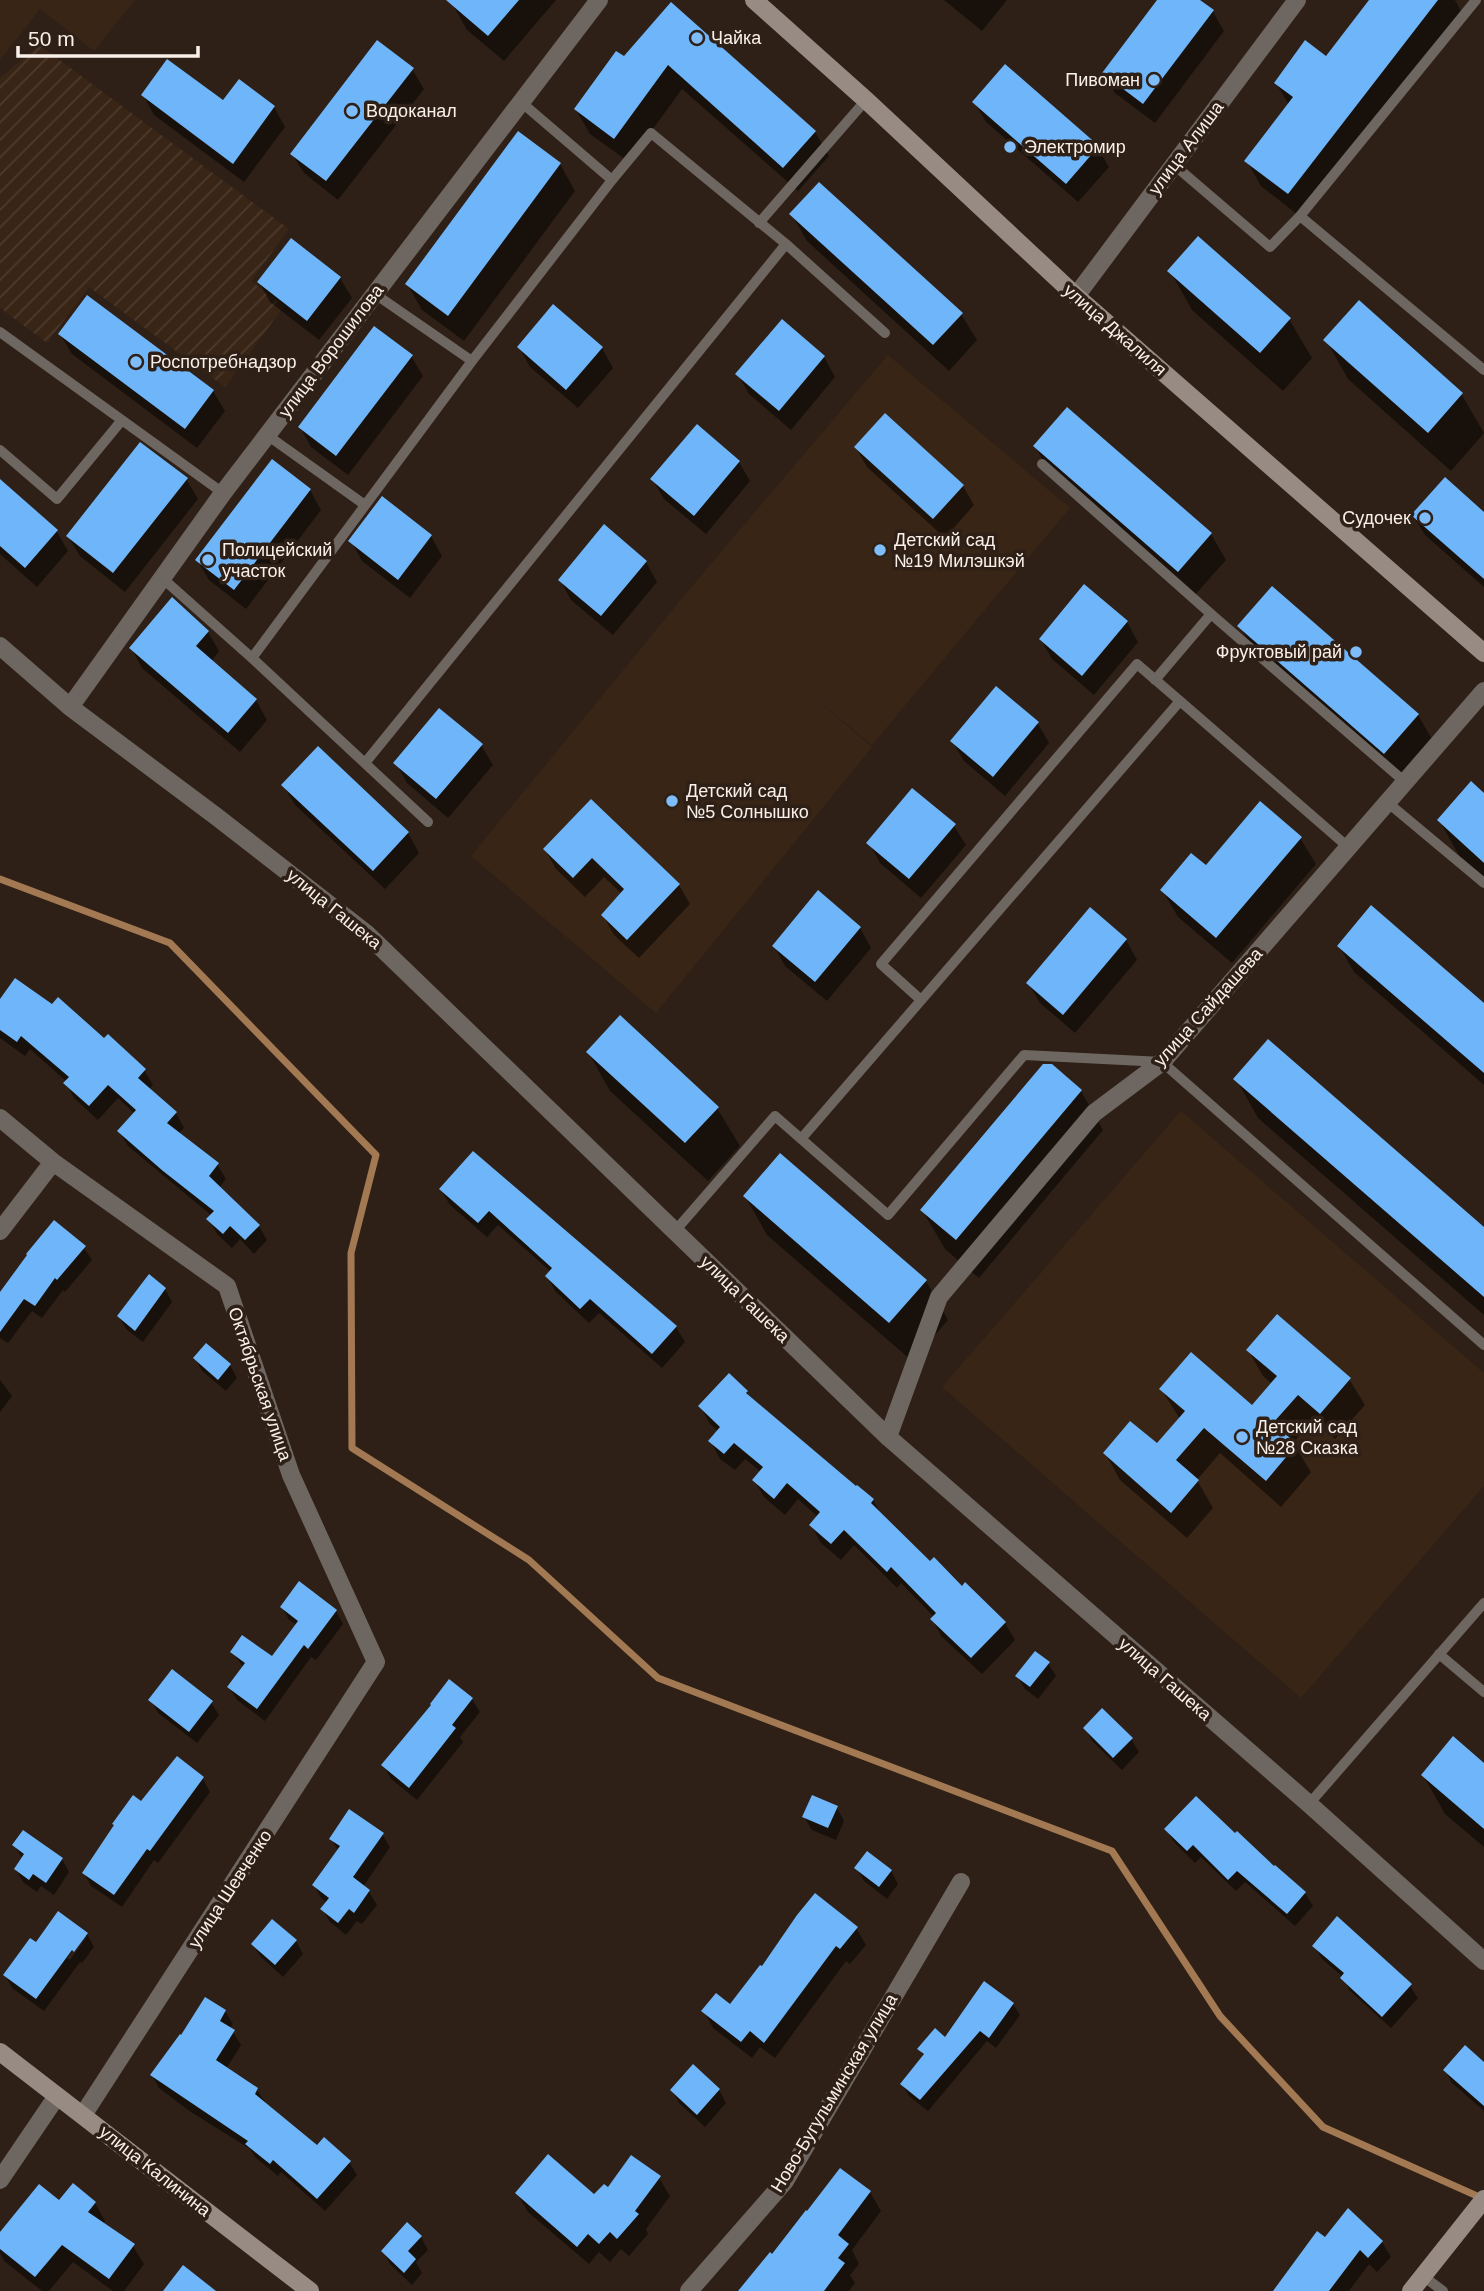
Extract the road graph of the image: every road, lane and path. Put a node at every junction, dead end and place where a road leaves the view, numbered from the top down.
1 (599, 0) edge
2 (754, 0) edge
3 (1297, 0) edge
4 (1476, 0) edge
5 (866, 100) junction
6 (521, 102) junction
7 (1173, 164) junction
8 (612, 180) junction
9 (1300, 216) junction
10 (759, 223) junction
11 (786, 244) junction
12 (375, 294) junction
13 (1076, 296) junction
14 (0, 332) edge
15 (885, 333) dead end
16 (472, 360) junction
17 (1484, 370) edge
18 (122, 420) junction
19 (267, 435) junction
20 (0, 450) edge
21 (1042, 464) dead end
22 (223, 493) junction
23 (365, 505) junction
24 (162, 577) junction
25 (1211, 614) junction
26 (0, 646) edge
27 (1484, 653) edge
28 (252, 659) junction
29 (1155, 680) junction
30 (1484, 691) edge
31 (1180, 701) junction
32 (70, 707) junction
33 (365, 763) junction
34 (1405, 782) junction
35 (1387, 802) junction
36 (428, 822) dead end
37 (1348, 847) junction
38 (1484, 883) edge
39 (921, 1000) junction
40 (1162, 1062) junction
41 (0, 1118) edge
42 (801, 1139) junction
43 (53, 1162) junction
44 (0, 1231) edge
45 (675, 1231) junction
46 (1484, 1346) edge
47 (888, 1437) junction
48 (1484, 1603) edge
49 (1439, 1654) junction
50 (376, 1662) joint
51 (1484, 1692) edge
52 (1309, 1804) junction
53 (961, 1882) dead end
54 (1484, 1961) edge
55 (0, 2052) edge
56 (57, 2096) junction
57 (83, 2115) junction
58 (0, 2180) edge
59 (1484, 2199) edge
60 (1423, 2276) junction
61 (310, 2291) edge
62 (689, 2291) edge
63 (1411, 2291) edge
64 (1443, 2291) edge

1 - 6 street, улица Ворошилова
2 - 5 main road, улица Джалиля
3 - 7 street, улица Алиша
4 - 9 lane
5 - 10 lane
5 - 13 main road, улица Джалиля
6 - 8 lane
6 - 12 street, улица Ворошилова
7 - 9 lane
7 - 13 street, улица Алиша
8 - 10 lane
8 - 16 lane
9 - 17 lane
10 - 11 lane
11 - 15 lane
11 - 33 lane
12 - 16 lane
12 - 19 street, улица Ворошилова
13 - 27 main road, улица Джалиля
14 - 18 lane
16 - 23 lane
18 - 20 lane
18 - 22 lane
19 - 22 street, улица Ворошилова
19 - 23 lane
21 - 25 lane
22 - 24 street, улица Ворошилова
23 - 28 lane
24 - 28 lane
24 - 32 street, улица Ворошилова
25 - 29 lane
25 - 34 lane
26 - 32 street, улица Гашека
28 - 33 lane
29 - 31 lane
29 - 39 lane
30 - 34 street, улица Сайдашева
31 - 37 lane
31 - 39 lane
32 - 45 street, улица Гашека
33 - 36 lane
34 - 35 street, улица Сайдашева
35 - 37 street, улица Сайдашева
35 - 38 lane
37 - 40 street, улица Сайдашева
39 - 42 lane
40 - 42 lane
40 - 46 lane
40 - 47 street, улица Сайдашева
41 - 43 street, Октябрьская улица
42 - 45 lane
43 - 44 street
43 - 50 street, Октябрьская улица
45 - 47 street, улица Гашека
47 - 52 street, улица Гашека
48 - 49 lane
49 - 51 lane
49 - 52 lane
50 - 57 street, улица Шевченко
52 - 54 street, улица Гашека
53 - 62 street, Ново-Бугульминская улица
55 - 56 main road, улица Калинина
56 - 57 main road, улица Калинина
56 - 58 street
57 - 61 main road, улица Калинина
59 - 60 main road
60 - 63 main road
60 - 64 lane

